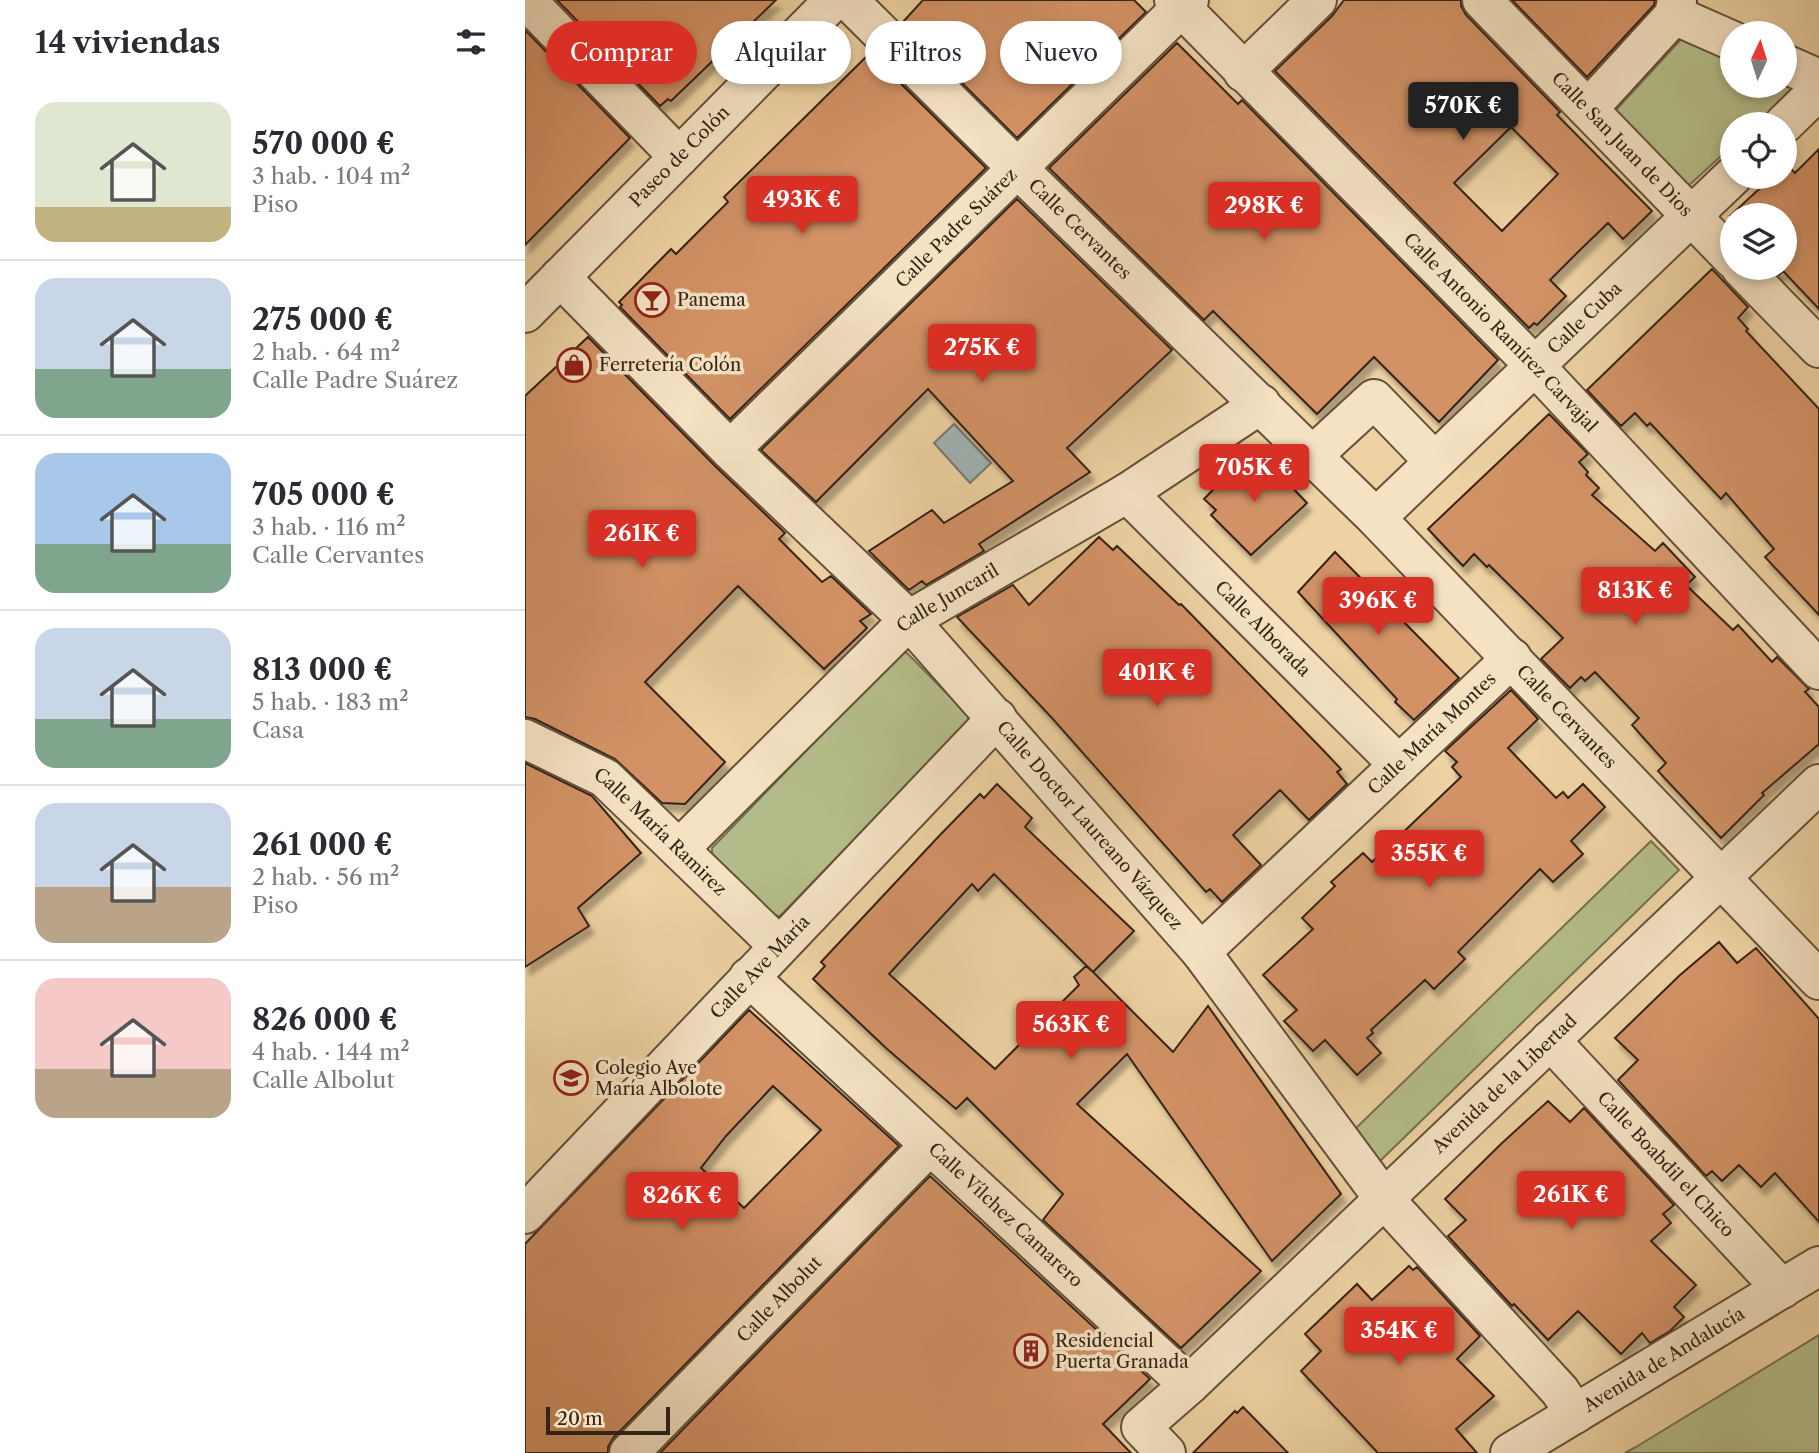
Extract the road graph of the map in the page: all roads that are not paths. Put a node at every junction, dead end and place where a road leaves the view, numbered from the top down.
1 (526, 0) edge
2 (834, 0) edge
3 (848, 0) edge
4 (1317, 0) edge
5 (1482, 0) edge
6 (1181, 2) edge
7 (1676, 7) edge
8 (1720, 33) edge
9 (1797, 69) edge
10 (1243, 72) junction
11 (1819, 79) edge
12 (1819, 90) edge
13 (1588, 109) junction
14 (1796, 112) edge
15 (679, 157) junction
16 (1016, 167) junction
17 (1720, 189) edge
18 (1691, 217) junction
19 (1720, 246) edge
20 (561, 277) junction
21 (1753, 280) edge
22 (525, 313) edge
23 (1819, 348) edge
24 (1534, 365) junction
25 (1261, 404) junction
26 (730, 450) junction
27 (1313, 455) junction
28 (1434, 461) junction
29 (1127, 493) junction
30 (1376, 517) junction
31 (909, 620) junction
32 (1512, 658) junction
33 (1819, 670) edge
34 (997, 718) junction
35 (525, 739) edge
36 (1399, 765) junction
37 (1819, 784) edge
38 (679, 849) junction
39 (1722, 876) junction
40 (779, 946) junction
41 (1201, 952) junction
42 (750, 977) junction
43 (1819, 980) edge
44 (1550, 1040) junction
45 (930, 1145) junction
46 (1384, 1199) junction
47 (525, 1214) edge
48 (1819, 1266) edge
49 (1782, 1289) junction
50 (1189, 1385) junction
51 (1575, 1414) junction
52 (629, 1453) edge
53 (1166, 1453) edge
54 (1510, 1453) edge

1 - 15 street
2 - 15 street, Paseo de Colón
3 - 16 street, Calle Cervantes
4 - 10 street
5 - 13 street, Calle San Juan de Dios
6 - 10 street, Calle Antonio Ramírez Carvajal
6 - 16 street, Calle Padre Suárez
7 - 8 street
7 - 13 street
9 - 11 street
10 - 24 street, Calle Antonio Ramírez Carvajal
12 - 14 street
13 - 18 street, Calle San Juan de Dios
15 - 20 street, Paseo de Colón
16 - 25 street, Calle Cervantes
16 - 26 street, Calle Padre Suárez
17 - 18 street, Calle Cuba
18 - 19 street, Calle San Juan de Dios
18 - 24 street, Calle Cuba
20 - 22 street, Paseo de Colón
20 - 26 street, Calle Doctor Laureano Vázquez
21 - 23 street
24 - 28 street, Calle Cuba
24 - 33 street, Calle Antonio Ramírez Carvajal
25 - 27 street, Calle Cervantes
25 - 29 street, Calle Juncaril
26 - 31 street, Calle Doctor Laureano Vázquez
27 - 28 street
27 - 30 street, Calle Cervantes
28 - 30 street, Calle Cuba
29 - 31 street, Calle Juncaril
29 - 36 street, Calle Alborada
30 - 32 street, Calle Cervantes
31 - 34 street, Calle Doctor Laureano Vázquez
31 - 38 street, Calle Juncaril
32 - 36 street, Calle María Montes
32 - 39 street, Calle Cervantes
34 - 40 street, Calle Ave María
34 - 41 street, Calle Doctor Laureano Vázquez
35 - 38 street, Calle María Ramirez
36 - 41 street, Calle María Montes
37 - 39 street, Avenida de la Libertad
38 - 40 street, Calle María Ramirez
39 - 43 street, Calle Cervantes
39 - 44 street, Avenida de la Libertad
40 - 42 street, Calle Ave María
41 - 46 street, Calle Doctor Laureano Vázquez
42 - 45 street, Calle Vílchez Camarero
42 - 47 street, Calle Ave María
44 - 46 street, Avenida de la Libertad
44 - 49 street, Calle Boabdil el Chico
45 - 50 street, Calle Vílchez Camarero
45 - 52 street, Calle Albolut
46 - 50 street, Avenida de la Libertad
46 - 51 street, Calle Doctor Laureano Vázquez
48 - 49 street, Avenida de Andalucía
49 - 51 street, Avenida de Andalucía
50 - 53 street
51 - 54 street, Avenida de Andalucía

